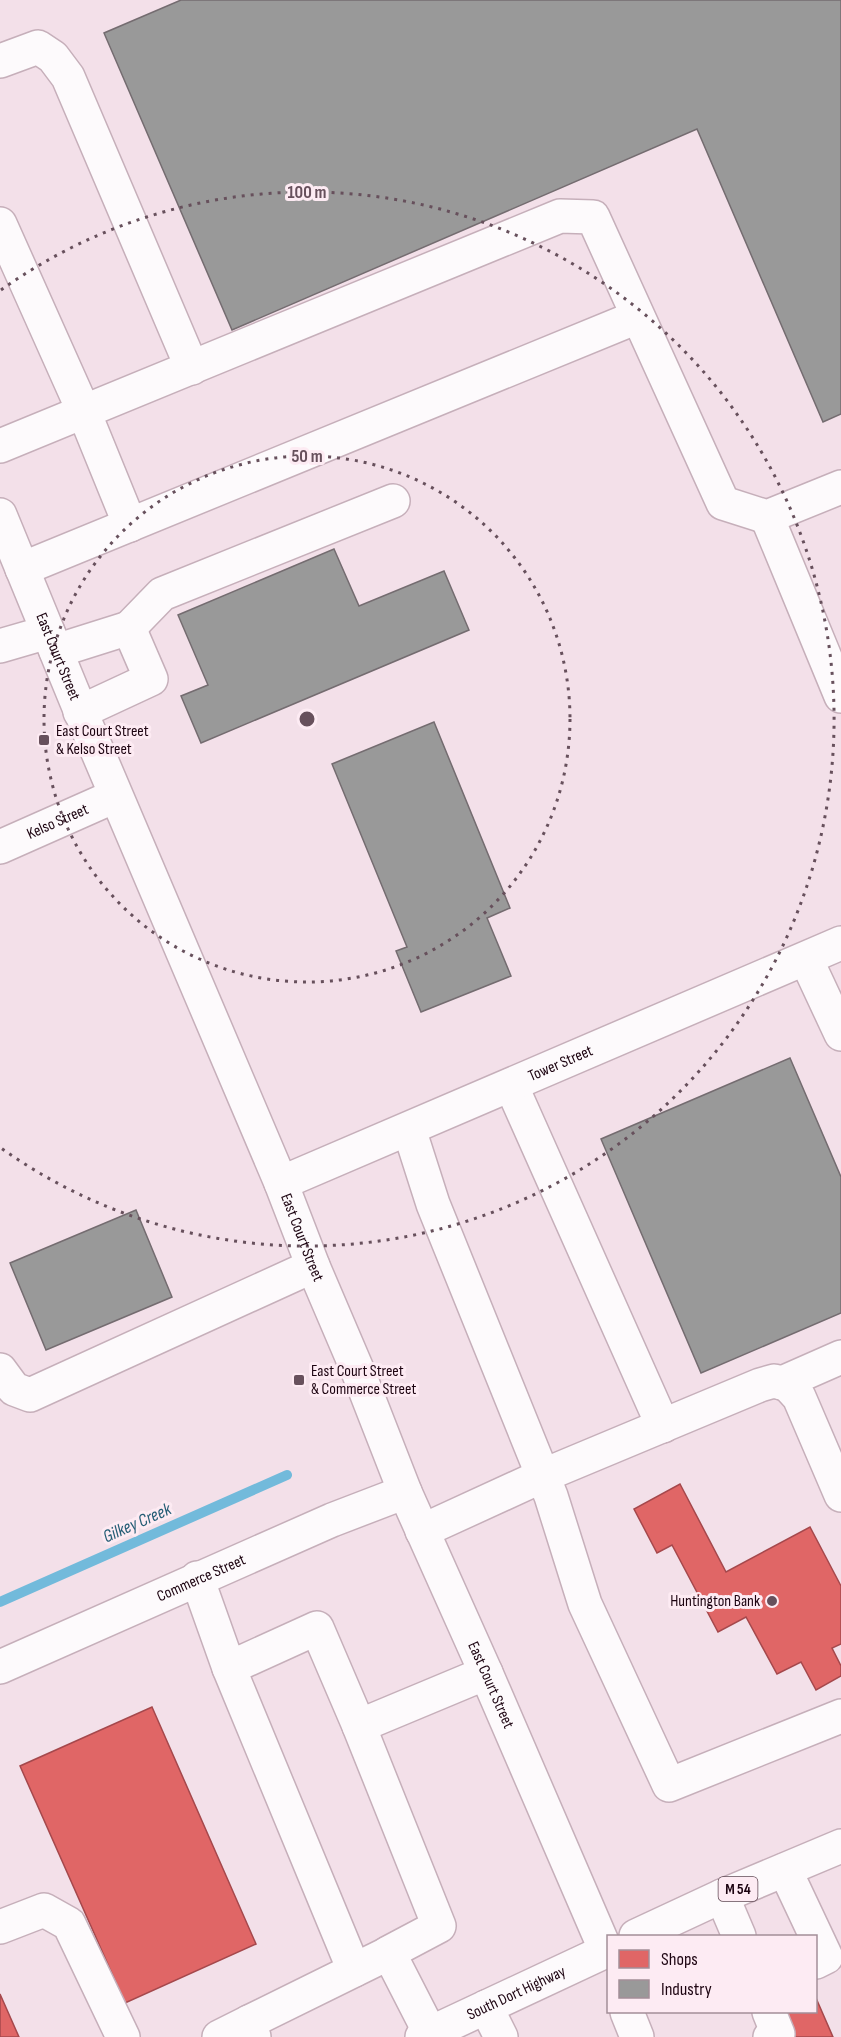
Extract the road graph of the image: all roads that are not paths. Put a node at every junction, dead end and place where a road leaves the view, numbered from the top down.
1 (0, 61) edge
2 (0, 224) edge
3 (637, 317) junction
4 (192, 368) junction
5 (84, 412) junction
6 (0, 446) edge
7 (841, 487) edge
8 (393, 501) dead end
9 (0, 514) edge
10 (767, 517) junction
11 (130, 525) junction
12 (22, 569) junction
13 (129, 628) junction
14 (52, 642) junction
15 (0, 646) edge
16 (841, 696) edge
17 (80, 712) junction
18 (116, 796) junction
19 (0, 847) edge
20 (841, 944) edge
21 (806, 959) junction
22 (841, 1034) edge
23 (511, 1084) junction
24 (408, 1129) junction
25 (281, 1183) junction
26 (313, 1266) junction
27 (841, 1357) edge
28 (0, 1370) edge
29 (782, 1383) junction
30 (663, 1425) junction
31 (542, 1476) junction
32 (405, 1492) junction
33 (841, 1495) edge
34 (422, 1531) junction
35 (197, 1578) junction
36 (0, 1667) edge
37 (229, 1668) junction
38 (486, 1673) junction
39 (841, 1716) edge
40 (359, 1726) junction
41 (841, 1846) edge
42 (785, 1870) junction
43 (722, 1896) junction
44 (0, 1928) edge
45 (638, 1935) edge
46 (739, 1935) edge
47 (816, 1935) edge
48 (817, 1938) edge
49 (607, 1951) edge
50 (388, 1953) junction
51 (607, 1953) edge
52 (817, 1962) edge
53 (354, 1970) junction
54 (486, 2007) junction
55 (627, 2013) edge
56 (769, 2013) edge
57 (252, 2030) edge
58 (426, 2035) edge
59 (123, 2037) edge
60 (219, 2037) edge
61 (501, 2037) edge
62 (637, 2037) edge
63 (770, 2037) edge

1 - 4 street
2 - 5 street
3 - 4 street
3 - 10 street
3 - 11 street
4 - 5 street
5 - 6 street
5 - 11 street
7 - 10 street
8 - 13 street
9 - 12 street, East Court Street
10 - 16 street
11 - 12 street
12 - 14 street, East Court Street
13 - 14 street
13 - 17 street
14 - 15 street
14 - 17 street, East Court Street
17 - 18 street, East Court Street
18 - 19 street, Kelso Street
18 - 25 street, East Court Street
20 - 21 street, Tower Street
21 - 22 street
21 - 23 street, Tower Street
23 - 24 street, Tower Street
23 - 30 street
24 - 25 street, Tower Street
24 - 31 street
25 - 26 street, East Court Street
26 - 28 street
26 - 32 street, East Court Street
27 - 29 street
29 - 30 street
29 - 33 street
30 - 31 street
31 - 34 street
31 - 39 street
32 - 34 street, East Court Street
32 - 35 street, Commerce Street
34 - 38 street, East Court Street
35 - 36 street, Commerce Street
35 - 37 street
37 - 40 street
37 - 53 street
38 - 40 street
38 - 49 street, East Court Street
40 - 50 street
41 - 42 street, M 54
42 - 43 street, M 54
42 - 47 street
43 - 45 street, M 54
43 - 46 street
44 - 59 street
48 - 52 street
50 - 53 street
50 - 58 street
51 - 54 street, South Dort Highway
53 - 57 street
54 - 58 street, South Dort Highway
54 - 61 street
55 - 62 street
56 - 63 street
57 - 60 street

